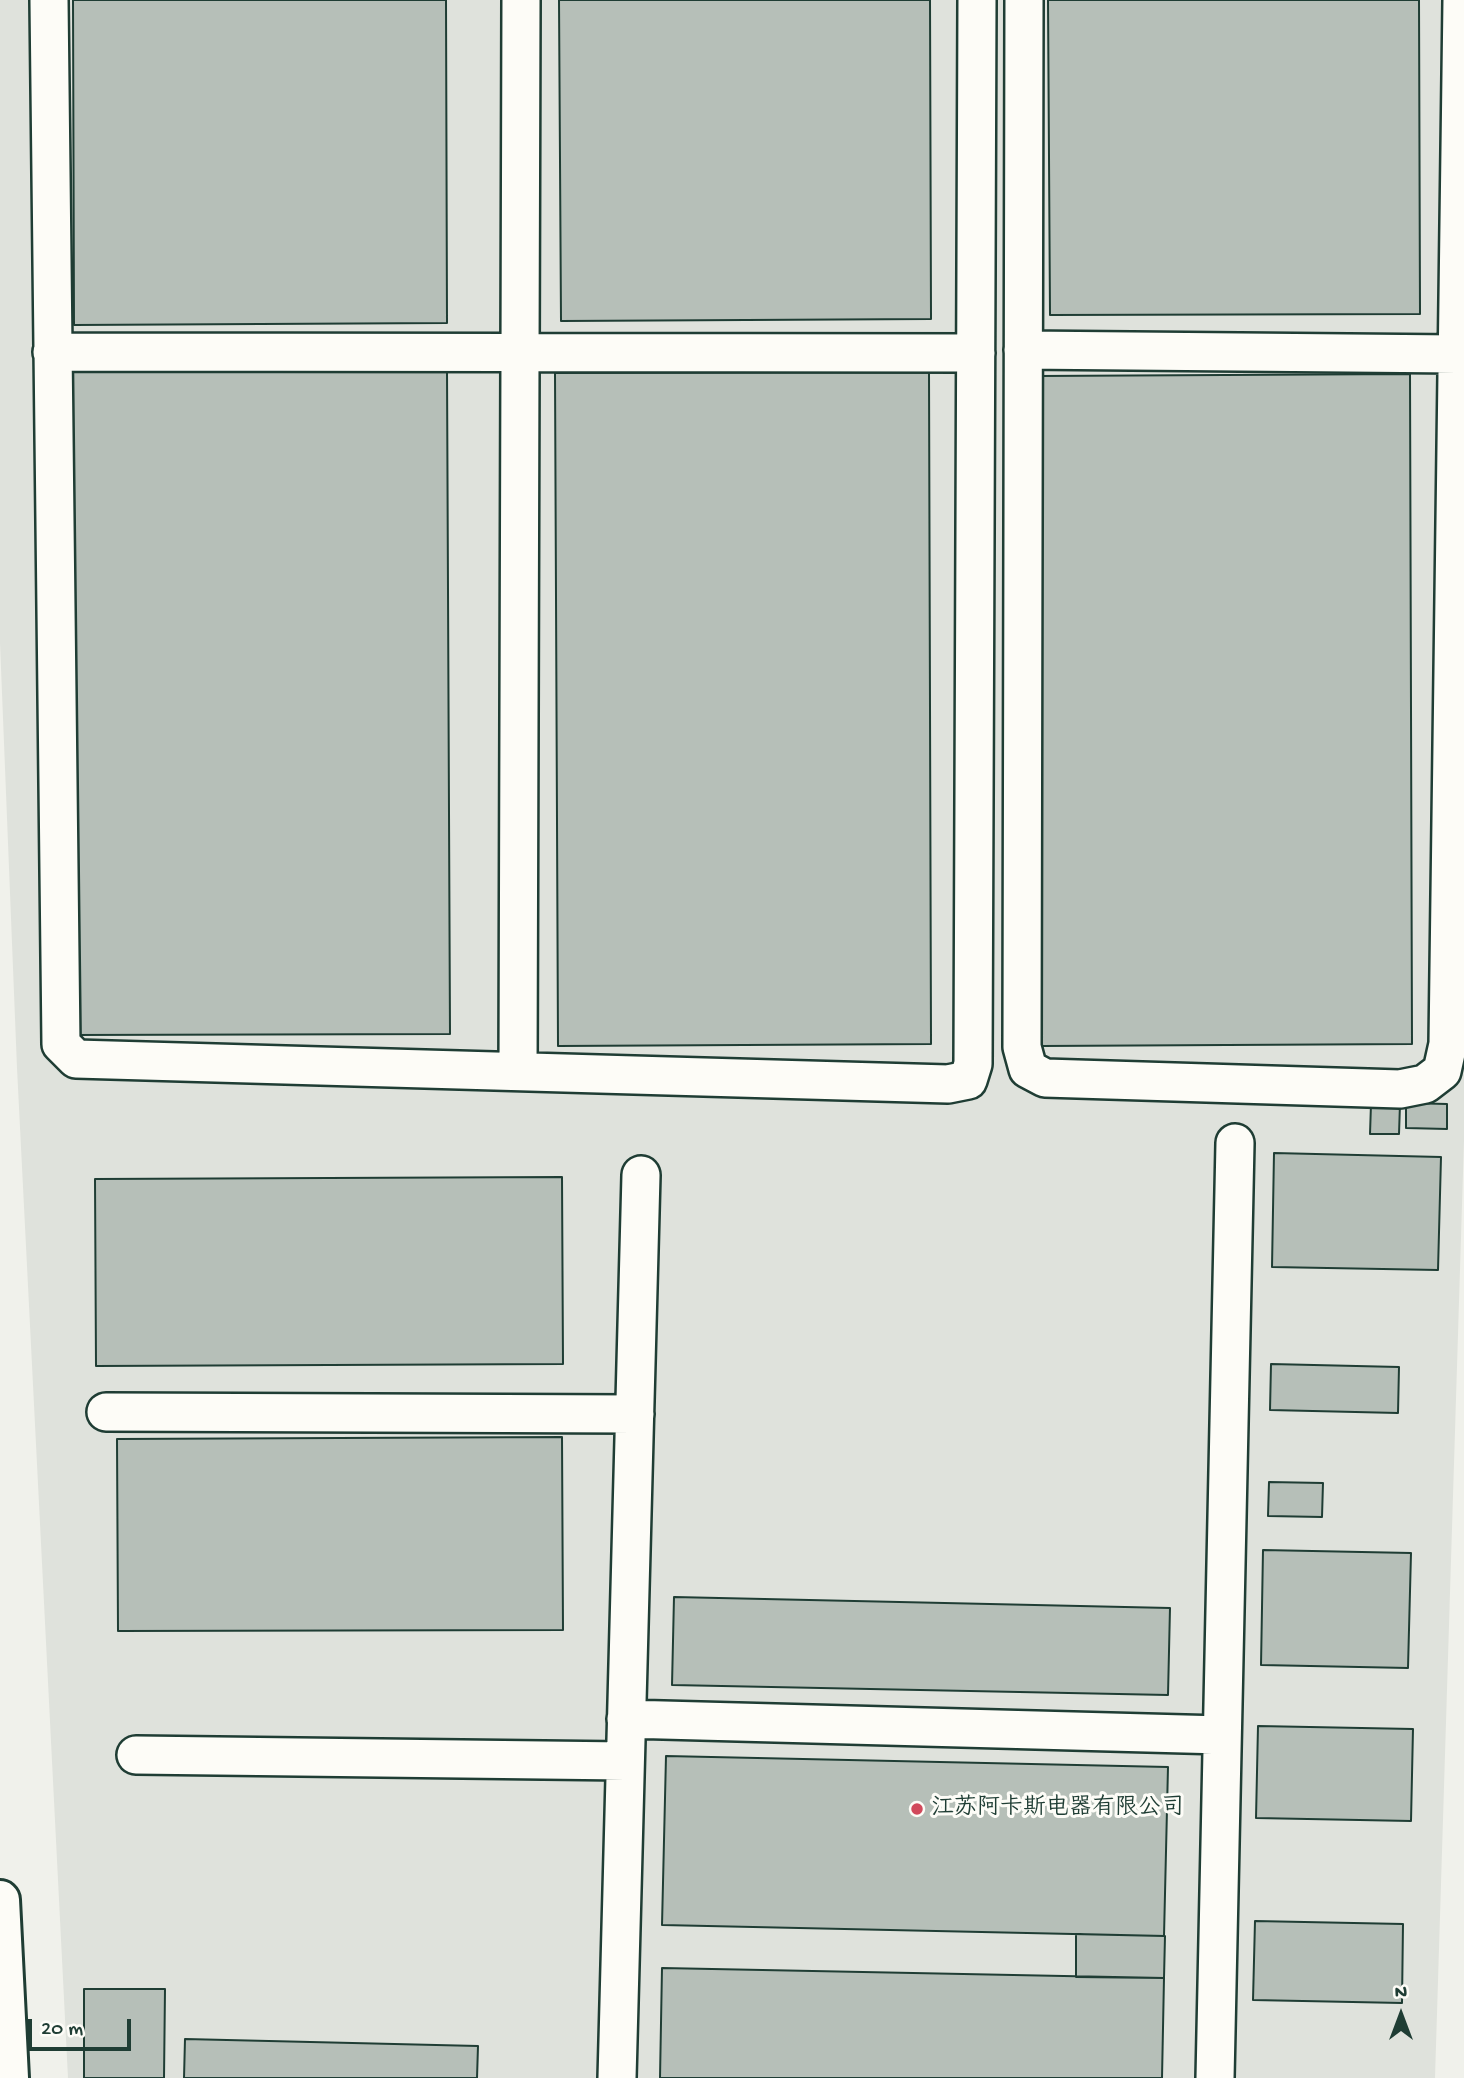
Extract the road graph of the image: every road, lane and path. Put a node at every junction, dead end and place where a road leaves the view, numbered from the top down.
1 (49, 0) edge
2 (520, 0) edge
3 (977, 0) edge
4 (1024, 0) edge
5 (1462, 0) edge
6 (1023, 351) junction
7 (52, 352) junction
8 (520, 353) junction
9 (976, 353) junction
10 (1457, 355) junction
11 (518, 1072) junction
12 (1235, 1143) dead end
13 (641, 1175) dead end
14 (106, 1412) dead end
15 (635, 1414) junction
16 (626, 1719) junction
17 (1222, 1735) junction
18 (136, 1755) dead end
19 (625, 1761) junction
20 (0, 1900) edge
21 (9, 2078) edge
22 (617, 2078) edge
23 (1215, 2078) edge

1 - 7 lane
2 - 8 lane
3 - 9 lane
4 - 6 lane
5 - 10 lane
6 - 10 lane
6 - 10 lane
7 - 8 lane
7 - 11 lane
8 - 9 lane
8 - 11 lane
9 - 11 lane
12 - 17 lane
13 - 15 lane
14 - 15 lane
15 - 16 lane
16 - 17 lane
16 - 19 lane
17 - 23 lane
18 - 19 lane
19 - 22 lane
20 - 21 main road

